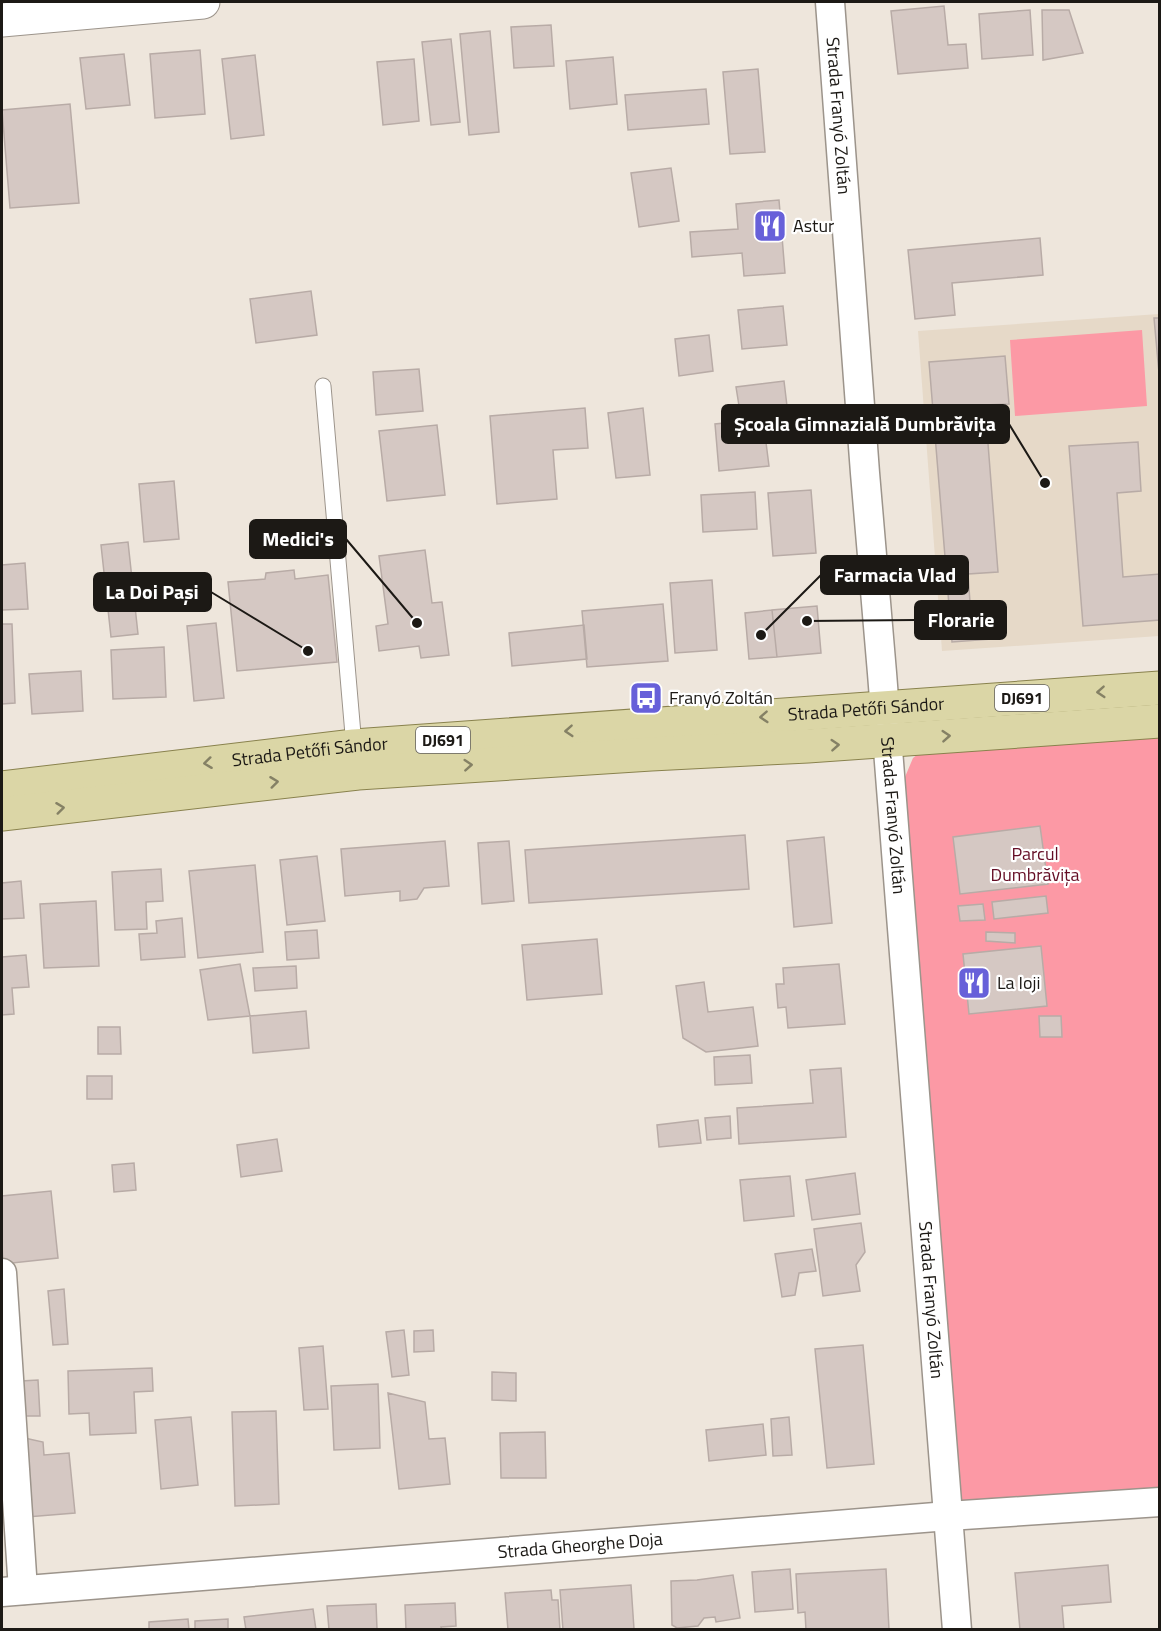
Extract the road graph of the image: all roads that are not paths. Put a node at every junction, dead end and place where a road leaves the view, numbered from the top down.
1 (203, 2) edge
2 (830, 2) edge
3 (2, 20) edge
4 (323, 386) dead end
5 (1160, 688) edge
6 (885, 708) junction
7 (1160, 721) edge
8 (888, 741) junction
9 (354, 746) junction
10 (2, 788) edge
11 (2, 814) edge
12 (2, 1273) edge
13 (1160, 1502) edge
14 (948, 1516) junction
15 (12, 1591) edge
16 (957, 1629) edge

1 - 3 street
2 - 6 street, Strada Franyó Zoltán
4 - 9 lane
5 -> 6 main road, Strada Petőfi Sándor / DJ691
6 - 8 street, Strada Franyó Zoltán
6 -> 9 main road, Strada Petőfi Sándor / DJ691
8 -> 7 main road, Strada Petőfi Sándor / DJ691
11 -> 8 main road, Strada Petőfi Sándor / DJ691
8 - 14 street, Strada Franyó Zoltán
9 -> 10 main road, Strada Petőfi Sándor / DJ691
12 - 15 street
13 - 14 street, Strada Gheorghe Doja
14 - 15 street, Strada Gheorghe Doja
14 - 16 street, Strada Franyó Zoltán

